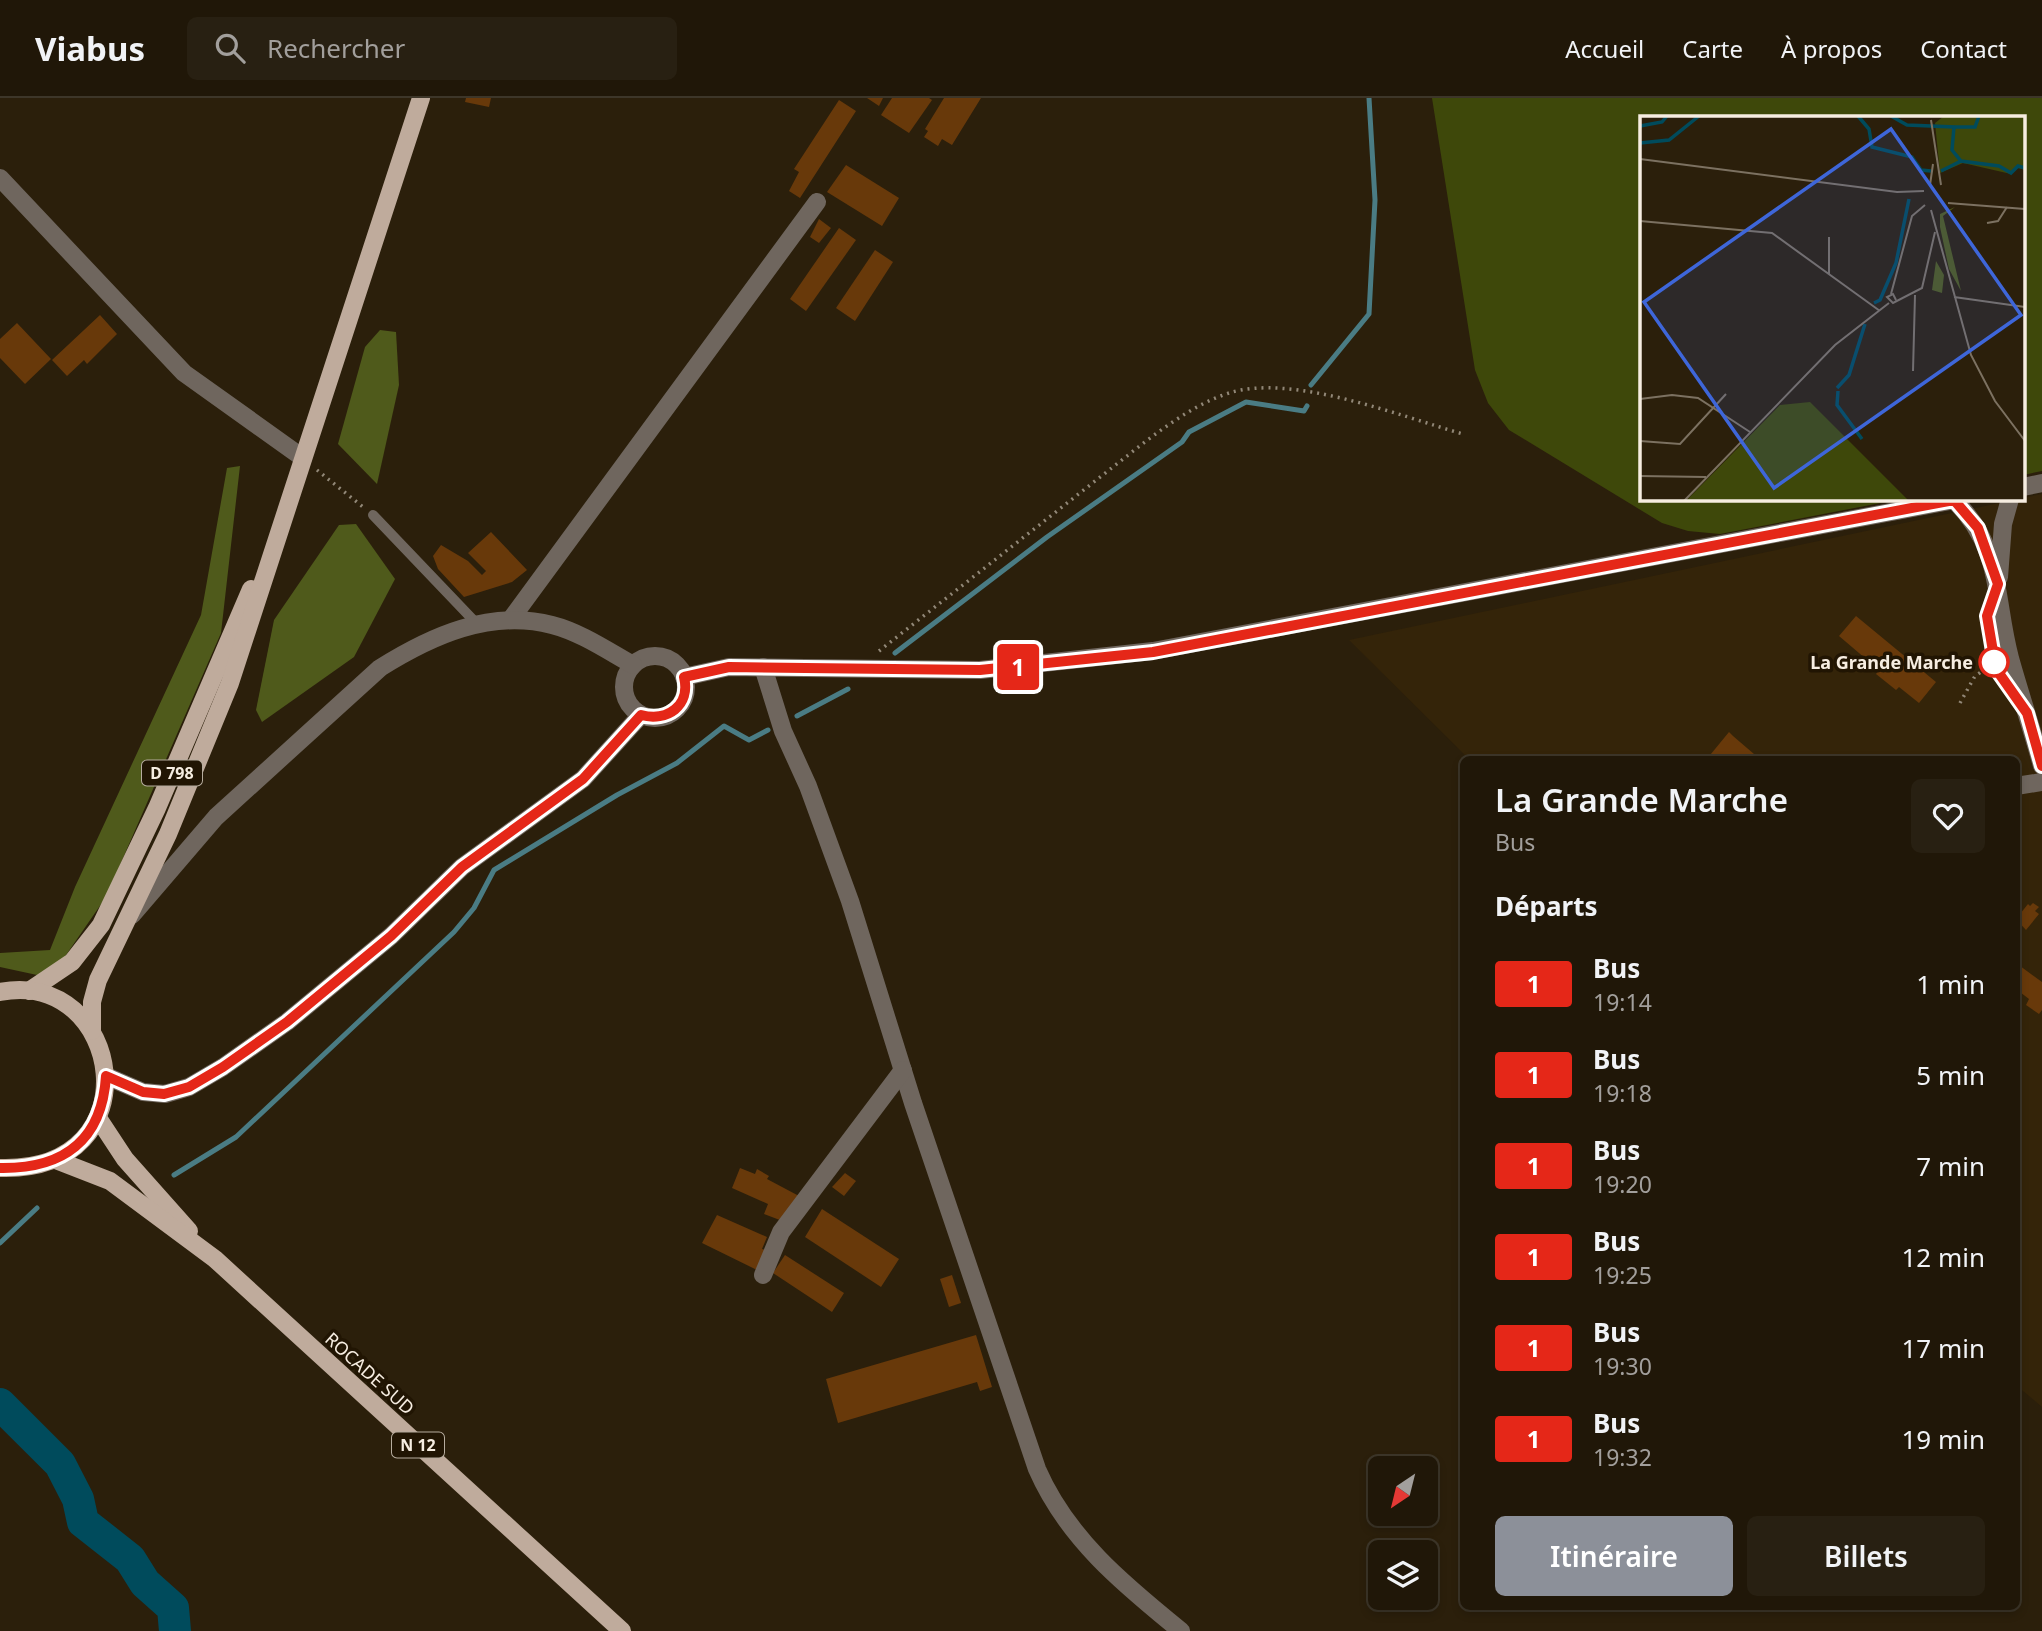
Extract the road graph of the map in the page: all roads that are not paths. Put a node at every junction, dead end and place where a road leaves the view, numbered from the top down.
1 (421, 98) edge
2 (0, 178) edge
3 (817, 202) dead end
4 (303, 458) junction
5 (2042, 483) edge
6 (2024, 487) edge
7 (1952, 500) edge
8 (1958, 500) edge
9 (2010, 500) edge
10 (373, 515) road end
11 (280, 529) junction
12 (1998, 584) junction
13 (511, 619) junction
14 (478, 625) junction
15 (633, 665) junction
16 (764, 667) junction
17 (684, 677) junction
18 (2027, 713) junction
19 (641, 715) junction
20 (2042, 766) edge
21 (2042, 782) edge
22 (2020, 785) edge
23 (123, 926) junction
24 (29, 991) junction
25 (0, 992) edge
26 (92, 1031) junction
27 (903, 1070) junction
28 (106, 1076) junction
29 (98, 1118) junction
30 (56, 1160) junction
31 (0, 1168) edge
32 (215, 1259) junction
33 (763, 1275) dead end
34 (622, 1631) edge
35 (1181, 1631) edge

1 - 4 main road, D 798
2 - 4 street
3 - 13 street
4 - 11 main road, D 798
5 - 6 street
7 - 16 street
8 - 12 street
9 - 12 street
10 - 14 lane
11 - 23 main road, D 798
11 - 24 main road, D 798
12 - 18 street
12 - 18 lane
13 - 14 street
13 - 15 street
14 - 23 street
15 - 17 street
15 - 19 street
16 - 17 street
16 - 27 street
17 - 19 street
18 - 20 street
19 - 28 street
21 - 22 street
23 - 26 main road, D 798
24 - 25 main road
24 - 26 main road
26 - 28 main road
27 - 33 street
27 - 35 street
28 - 29 main road
29 - 30 main road
29 - 32 main road, ROCADE SUD / N 12
30 - 31 main road
30 - 32 main road, ROCADE SUD / N 12
32 - 34 main road, ROCADE SUD / N 12

